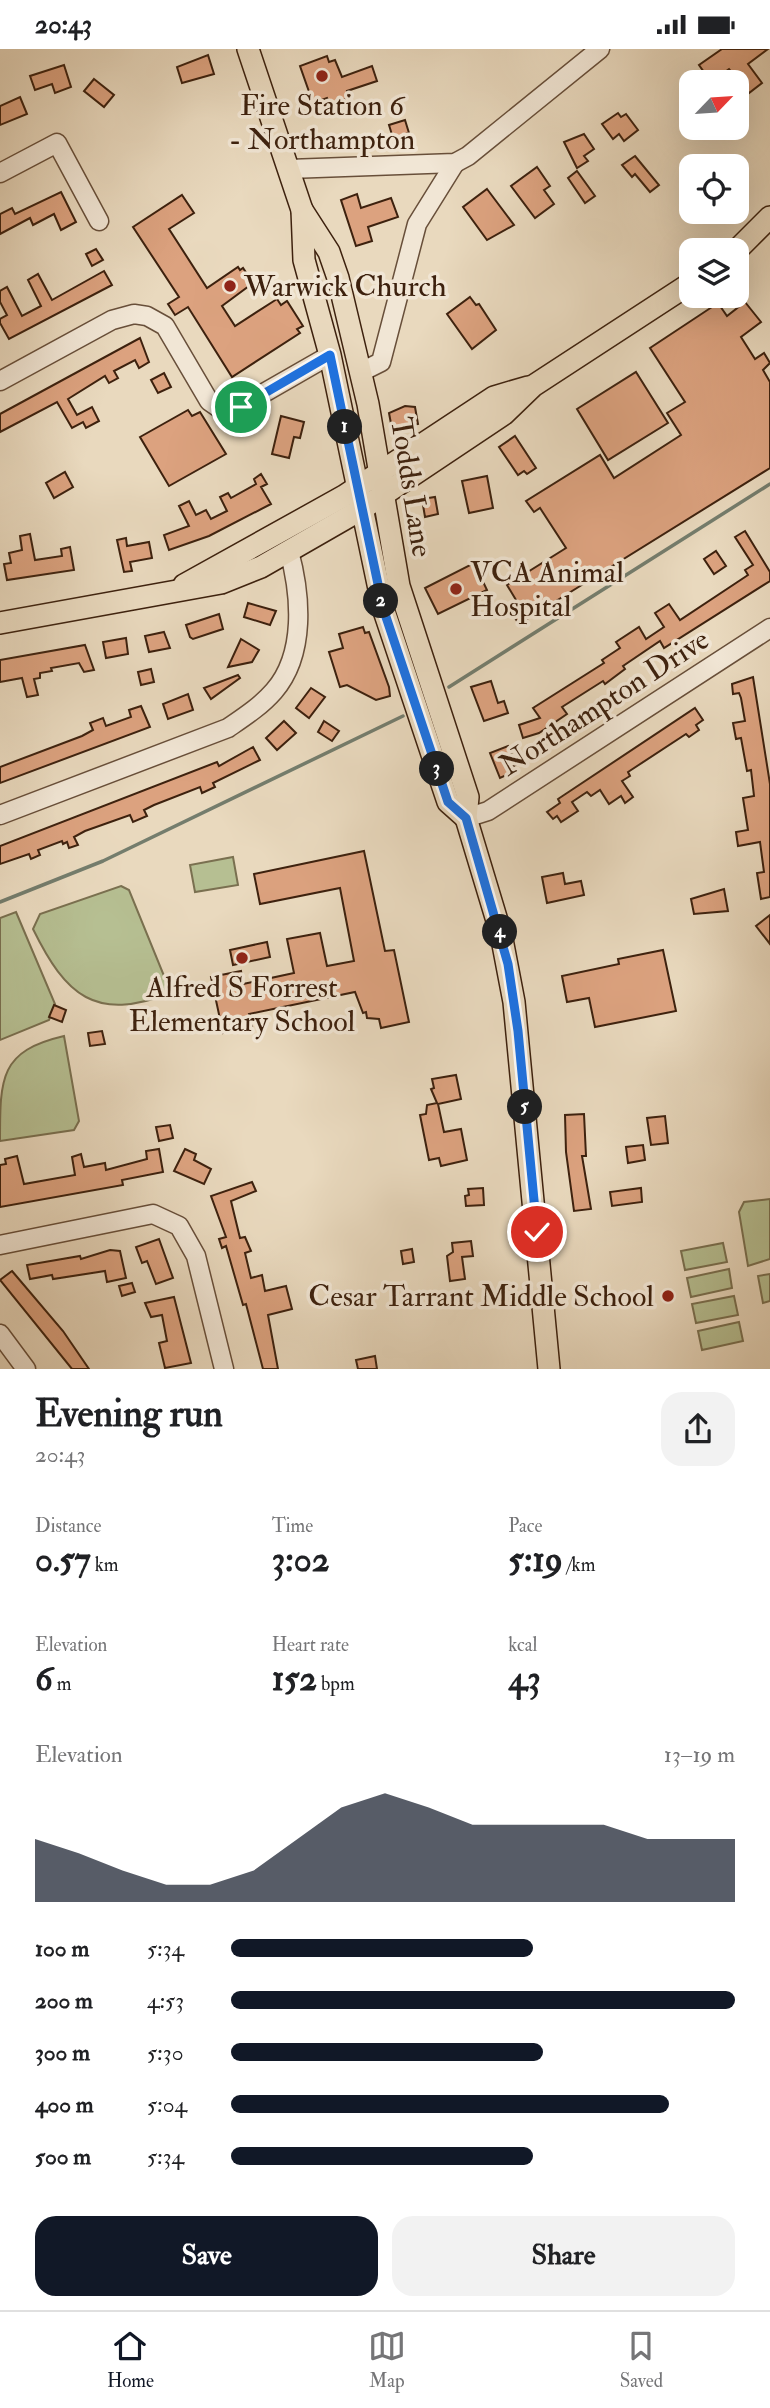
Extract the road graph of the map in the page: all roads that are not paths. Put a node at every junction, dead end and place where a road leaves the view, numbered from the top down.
1 (248, 49) edge
2 (600, 49) edge
3 (455, 163) junction
4 (289, 169) junction
5 (0, 173) edge
6 (302, 210) junction
7 (770, 217) edge
8 (99, 221) dead end
9 (749, 238) edge
10 (679, 291) edge
11 (330, 355) junction
12 (362, 372) junction
13 (0, 380) edge
14 (533, 386) junction
15 (380, 472) junction
16 (358, 488) junction
17 (383, 494) junction
18 (362, 509) junction
19 (289, 551) junction
20 (176, 589) junction
21 (0, 623) edge
22 (770, 628) edge
23 (0, 815) edge
24 (466, 818) junction
25 (0, 1245) edge
26 (0, 1334) edge
27 (26, 1369) edge
28 (224, 1369) edge
29 (549, 1369) edge

1 - 4 main road, Todds Lane
2 - 3 street
3 - 4 street
3 - 12 street
4 - 6 main road, Todds Lane
5 - 8 street
6 - 11 main road, Todds Lane
6 - 12 main road, Todds Lane
7 - 9 main road
10 - 14 main road
11 - 13 street
11 - 16 main road, Todds Lane
12 - 15 main road, Todds Lane
14 - 15 main road
14 - 17 main road
15 - 16 main road
15 - 17 main road, Todds Lane
16 - 18 main road, Todds Lane
16 - 20 main road
17 - 18 main road
17 - 24 main road, Todds Lane
18 - 19 main road
18 - 24 main road, Todds Lane
19 - 20 main road
19 - 23 street
20 - 21 main road
22 - 24 street, Northampton Drive
24 - 29 main road, Todds Lane
25 - 28 street
26 - 27 street

